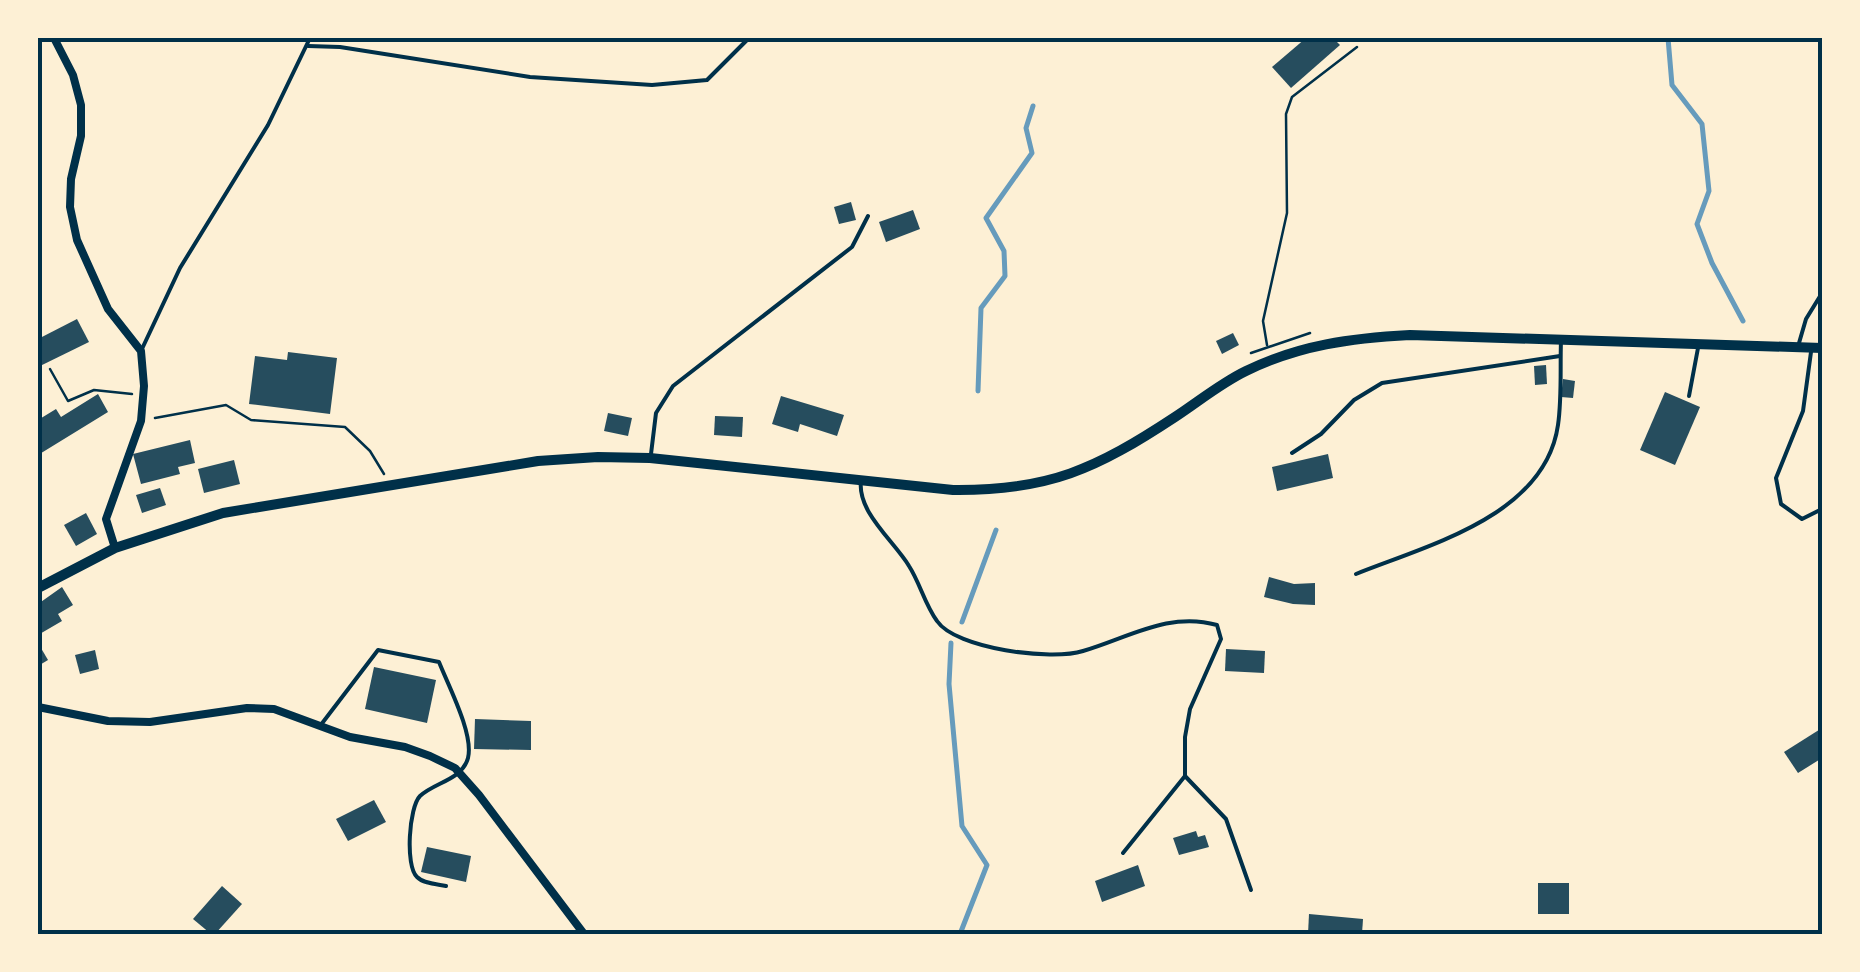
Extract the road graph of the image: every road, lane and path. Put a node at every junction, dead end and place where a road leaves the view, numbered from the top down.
1 (54, 38) edge
2 (310, 38) edge
3 (749, 38) edge
4 (308, 46) junction
5 (1357, 47) dead end
6 (868, 216) dead end
7 (1822, 294) edge
8 (1312, 333) dead end
9 (1560, 340) junction
10 (1699, 344) junction
11 (1268, 345) junction
12 (1798, 346) junction
13 (1817, 348) edge
14 (141, 351) junction
15 (1250, 354) dead end
16 (1560, 356) junction
17 (50, 369) dead end
18 (143, 396) junction
19 (1689, 396) dead end
20 (141, 421) junction
21 (1292, 454) dead end
22 (650, 458) junction
23 (861, 481) junction
24 (386, 486) junction
25 (1822, 508) edge
26 (114, 548) junction
27 (1356, 574) dead end
28 (38, 588) edge
29 (38, 707) edge
30 (320, 726) junction
31 (459, 773) junction
32 (1185, 776) junction
33 (1123, 854) dead end
34 (446, 886) dead end
35 (1251, 890) dead end
36 (584, 934) edge

1 - 14 street
2 - 4 lane
3 - 4 lane
4 - 14 lane
5 - 11 path
6 - 22 lane
7 - 12 lane
8 - 11 path
9 - 10 main road
9 - 16 lane
9 - 23 main road
10 - 12 main road
10 - 19 lane
11 - 15 path
12 - 13 main road
13 - 25 lane
14 - 18 street
16 - 21 lane
16 - 27 lane
17 - 18 path
18 - 20 street
20 - 24 path
20 - 26 street
22 - 23 main road
22 - 24 main road
23 - 32 lane
24 - 26 main road
26 - 28 main road
29 - 30 street
30 - 31 street
30 - 31 lane
31 - 34 lane
31 - 36 street
32 - 33 lane
32 - 35 lane

